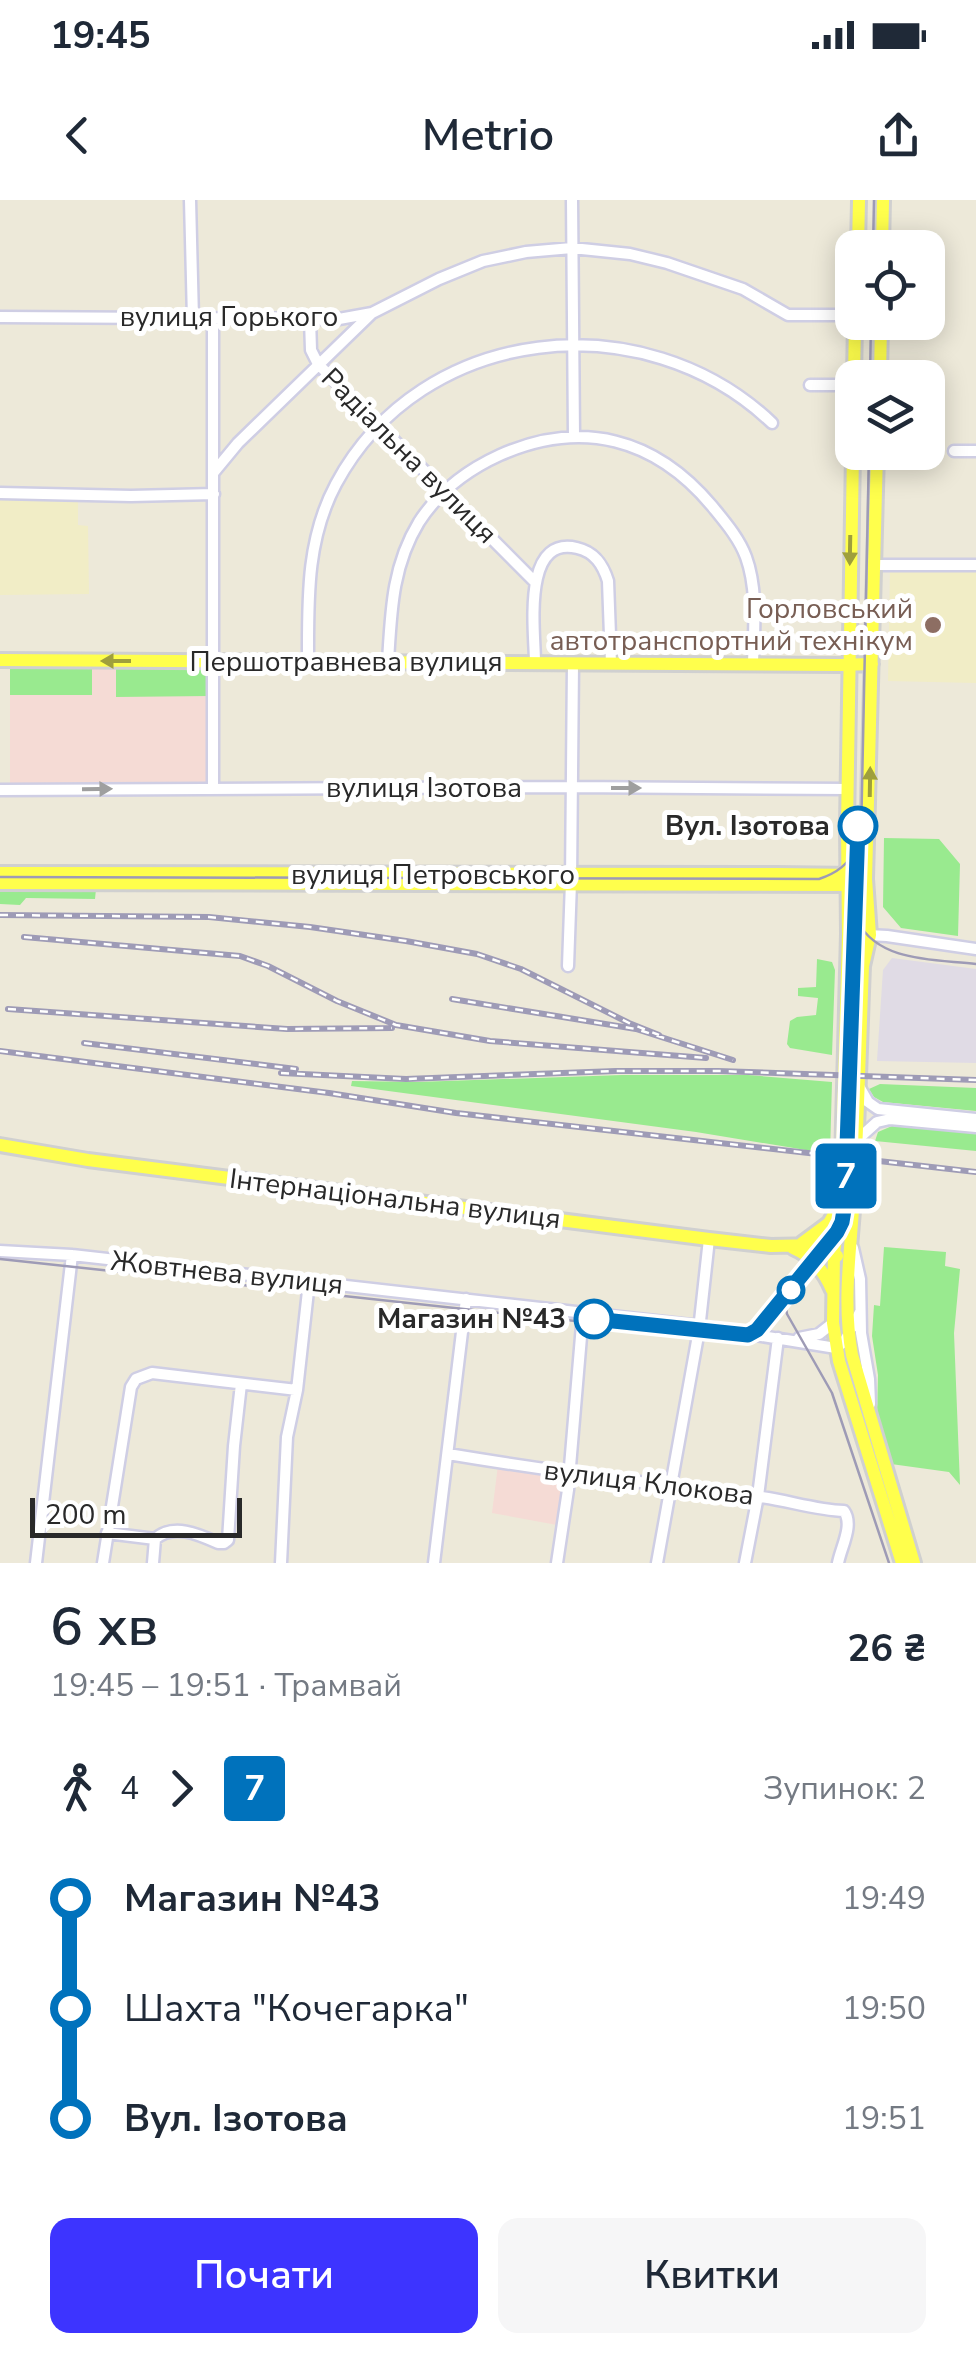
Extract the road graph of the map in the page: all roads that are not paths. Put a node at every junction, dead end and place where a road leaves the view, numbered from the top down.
1 (190, 200) edge
2 (572, 200) edge
3 (859, 200) edge
4 (882, 200) edge
5 (858, 230) edge
6 (882, 230) edge
7 (572, 248) junction
8 (372, 313) junction
9 (835, 314) edge
10 (0, 317) edge
11 (193, 319) junction
12 (310, 319) junction
13 (213, 320) junction
14 (573, 344) junction
15 (318, 364) junction
16 (810, 385) dead end
17 (835, 386) edge
18 (772, 423) dead end
19 (379, 426) junction
20 (574, 436) junction
21 (954, 451) dead end
22 (976, 451) edge
23 (852, 470) edge
24 (877, 470) edge
25 (214, 472) junction
26 (445, 492) junction
27 (0, 493) edge
28 (214, 494) junction
29 (874, 565) junction
30 (976, 565) edge
31 (534, 581) junction
32 (0, 660) edge
33 (214, 662) junction
34 (308, 662) junction
35 (388, 662) junction
36 (535, 662) junction
37 (573, 663) junction
38 (611, 663) junction
39 (753, 663) junction
40 (872, 664) junction
41 (850, 665) junction
42 (213, 788) junction
43 (571, 788) junction
44 (0, 790) edge
45 (848, 790) junction
46 (0, 874) edge
47 (866, 879) junction
48 (571, 880) junction
49 (848, 881) junction
50 (0, 883) edge
51 (866, 909) junction
52 (848, 934) junction
53 (887, 936) junction
54 (869, 940) junction
55 (976, 949) edge
56 (568, 966) dead end
57 (858, 1085) junction
58 (976, 1119) edge
59 (976, 1128) edge
60 (857, 1140) junction
61 (0, 1145) edge
62 (841, 1201) junction
63 (850, 1236) junction
64 (708, 1239) junction
65 (790, 1247) junction
66 (0, 1251) edge
67 (834, 1252) junction
68 (72, 1255) junction
69 (808, 1255) junction
70 (847, 1276) junction
71 (309, 1282) junction
72 (833, 1292) junction
73 (466, 1299) junction
74 (860, 1312) junction
75 (583, 1313) junction
76 (833, 1322) junction
77 (700, 1326) junction
78 (848, 1332) junction
79 (782, 1339) junction
80 (812, 1343) junction
81 (836, 1348) junction
82 (845, 1380) junction
83 (241, 1384) junction
84 (297, 1390) junction
85 (871, 1420) junction
86 (448, 1454) junction
87 (568, 1473) junction
88 (671, 1487) junction
89 (758, 1496) junction
90 (107, 1533) junction
91 (156, 1539) junction
92 (36, 1563) edge
93 (103, 1563) edge
94 (153, 1563) edge
95 (282, 1563) edge
96 (434, 1563) edge
97 (557, 1563) edge
98 (657, 1563) edge
99 (745, 1563) edge
100 (838, 1563) edge
101 (902, 1563) edge
102 (914, 1563) edge

1 - 11 street
2 - 7 street
3 - 5 main road
4 - 6 main road
7 - 8 street, вулиця Горького
7 - 9 street, вулиця Горького
7 - 14 street
8 - 12 street, вулиця Горького
8 - 15 street
10 - 11 street, вулиця Горького
11 - 13 street, вулиця Горького
12 - 13 street, вулиця Горького
12 - 15 street, Радіальна вулиця
13 - 25 street
14 - 18 street
14 - 19 street
14 - 20 street
15 - 19 street, Радіальна вулиця
15 - 25 street
16 - 17 street
19 - 26 street, Радіальна вулиця
19 - 34 street
20 - 26 street
20 - 39 street
21 - 22 street
23 -> 41 main road
24 - 29 main road
25 - 28 street
26 - 31 street, Радіальна вулиця
26 - 35 street
27 - 28 street
28 - 33 street
29 - 30 street
29 - 40 main road
31 - 36 street
31 - 38 street
33 -> 32 main road, Першотравнева вулиця
33 - 34 main road, Першотравнева вулиця
33 - 42 street
34 - 35 main road, Першотравнева вулиця
35 - 36 main road, Першотравнева вулиця
36 - 37 main road, Першотравнева вулиця
37 - 38 main road, Першотравнева вулиця
37 - 43 street
38 - 39 main road, Першотравнева вулиця
39 - 41 main road, Першотравнева вулиця
40 - 41 main road, Першотравнева вулиця
47 -> 40 main road
41 - 45 main road
42 - 43 street, вулиця Ізотова
44 -> 42 street, вулиця Ізотова
43 -> 45 street, вулиця Ізотова
43 - 48 street
45 - 49 main road
46 - 48 main road, вулиця Петровського
47 - 49 main road, вулиця Петровського
47 - 51 main road
48 - 49 main road, вулиця Петровського
48 - 50 main road, вулиця Петровського
48 - 56 street
49 - 52 main road
51 - 53 street
51 - 54 main road
52 - 54 street
52 - 62 main road
53 - 54 street
53 - 55 street
54 - 57 main road
57 - 58 street
57 - 60 main road
59 - 60 street
60 - 63 main road
61 - 64 main road, Інтернаціональна вулиця
62 - 65 main road
62 - 67 main road
63 - 67 main road
63 - 70 main road
63 - 74 street
64 - 65 main road, Інтернаціональна вулиця
64 - 77 street
65 - 67 main road, Інтернаціональна вулиця
65 - 69 main road, Інтернаціональна вулиця
66 - 68 street, Жовтнева вулиця
67 - 69 main road
67 - 70 main road
67 - 72 main road
68 - 71 street, Жовтнева вулиця
68 - 92 street
69 - 72 main road
70 - 78 main road
71 - 73 street, Жовтнева вулиця
71 - 84 street
72 - 76 main road
73 - 75 street, Жовтнева вулиця
73 - 86 street
74 - 78 street
74 - 85 street
75 - 77 street, Жовтнева вулиця
75 - 87 street
76 - 79 street
76 - 81 main road
77 - 79 street, Жовтнева вулиця
77 - 88 street
78 - 81 street
78 - 85 main road
79 - 80 street, Жовтнева вулиця
79 - 89 street
80 - 81 street, Жовтнева вулиця
80 - 82 street
81 - 82 main road
82 - 101 main road
83 - 84 street
83 - 90 street
83 - 91 street
84 - 95 street
85 - 102 main road
86 - 87 street, вулиця Клокова
86 - 96 street
87 - 88 street, вулиця Клокова
87 - 97 street
88 - 89 street, вулиця Клокова
88 - 98 street
89 - 99 street
89 - 100 street, вулиця Клокова
90 - 91 street
90 - 93 street
91 - 94 street

